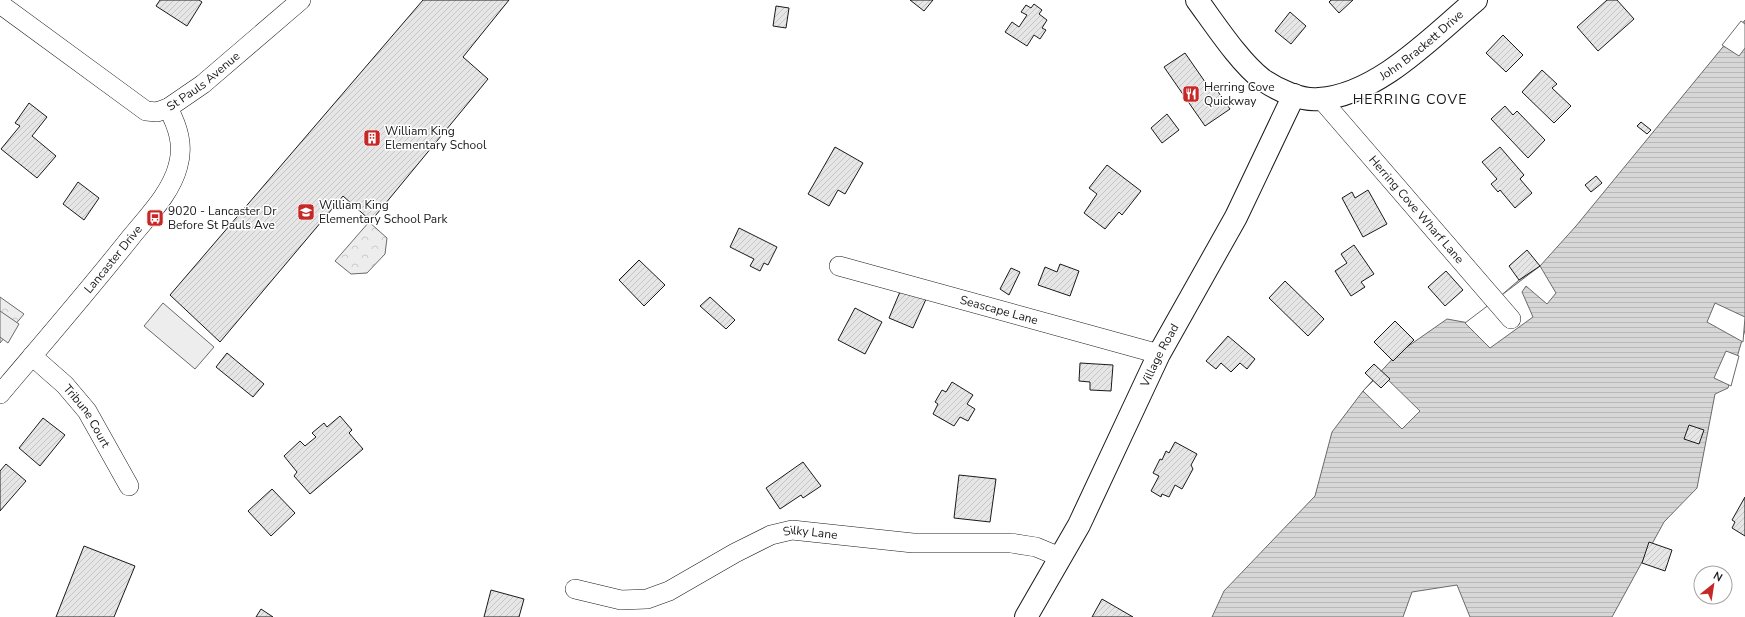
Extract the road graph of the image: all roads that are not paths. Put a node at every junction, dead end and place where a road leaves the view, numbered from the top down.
1 (301, 0) edge
2 (1197, 0) edge
3 (1476, 0) edge
4 (0, 4) edge
5 (1294, 95) junction
6 (1321, 100) junction
7 (168, 108) junction
8 (839, 266) dead end
9 (1511, 319) dead end
10 (1159, 354) junction
11 (32, 356) junction
12 (0, 394) edge
13 (129, 486) dead end
14 (1060, 557) junction
15 (575, 589) dead end
16 (1026, 617) edge

1 - 7 street, St Pauls Avenue
2 - 5 street, John Brackett Drive
3 - 6 street, John Brackett Drive
4 - 7 street, St Pauls Avenue
5 - 6 street, John Brackett Drive
5 - 10 street, Village Road
6 - 9 street, Herring Cove Wharf Lane
7 - 11 street, Lancaster Drive
8 - 10 street, Seascape Lane
10 - 14 street, Village Road
11 - 12 street, Lancaster Drive
11 - 13 street, Tribune Court
14 - 15 street, Silky Lane
14 - 16 street, Village Road

